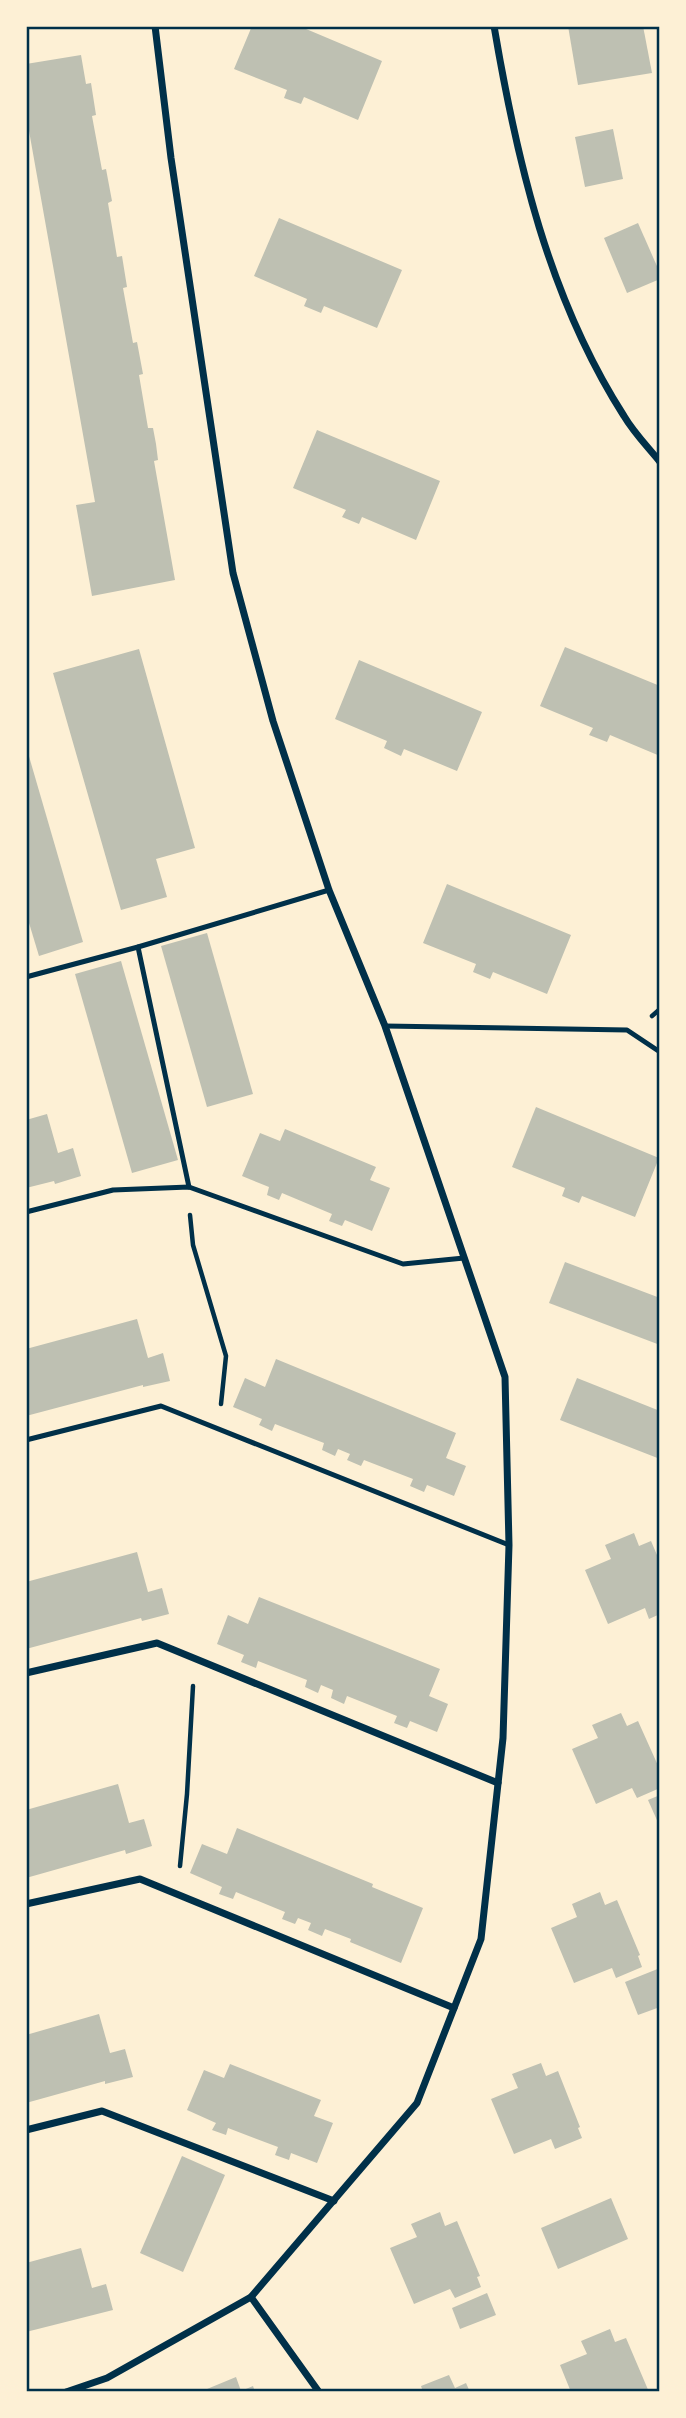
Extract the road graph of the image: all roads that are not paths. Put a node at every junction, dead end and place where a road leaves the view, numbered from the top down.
1 (155, 26) edge
2 (494, 26) edge
3 (660, 462) edge
4 (329, 890) junction
5 (138, 947) junction
6 (26, 977) edge
7 (385, 1026) junction
8 (660, 1052) edge
9 (189, 1187) junction
10 (26, 1212) edge
11 (464, 1258) junction
12 (26, 1440) edge
13 (509, 1545) junction
14 (26, 1673) edge
15 (498, 1783) junction
16 (26, 1904) edge
17 (454, 2008) junction
18 (26, 2130) edge
19 (334, 2201) junction
20 (251, 2297) junction
21 (66, 2392) edge
22 (319, 2392) edge

1 - 4 street
2 - 3 street
4 - 5 lane
4 - 7 street
5 - 6 lane
5 - 9 lane
7 - 8 lane
7 - 11 street
9 - 10 lane
9 - 11 lane
11 - 13 street
12 - 13 lane
13 - 15 street
14 - 15 street
15 - 17 street
16 - 17 street
17 - 19 street
18 - 19 street
19 - 20 street
20 - 21 street
20 - 22 street

